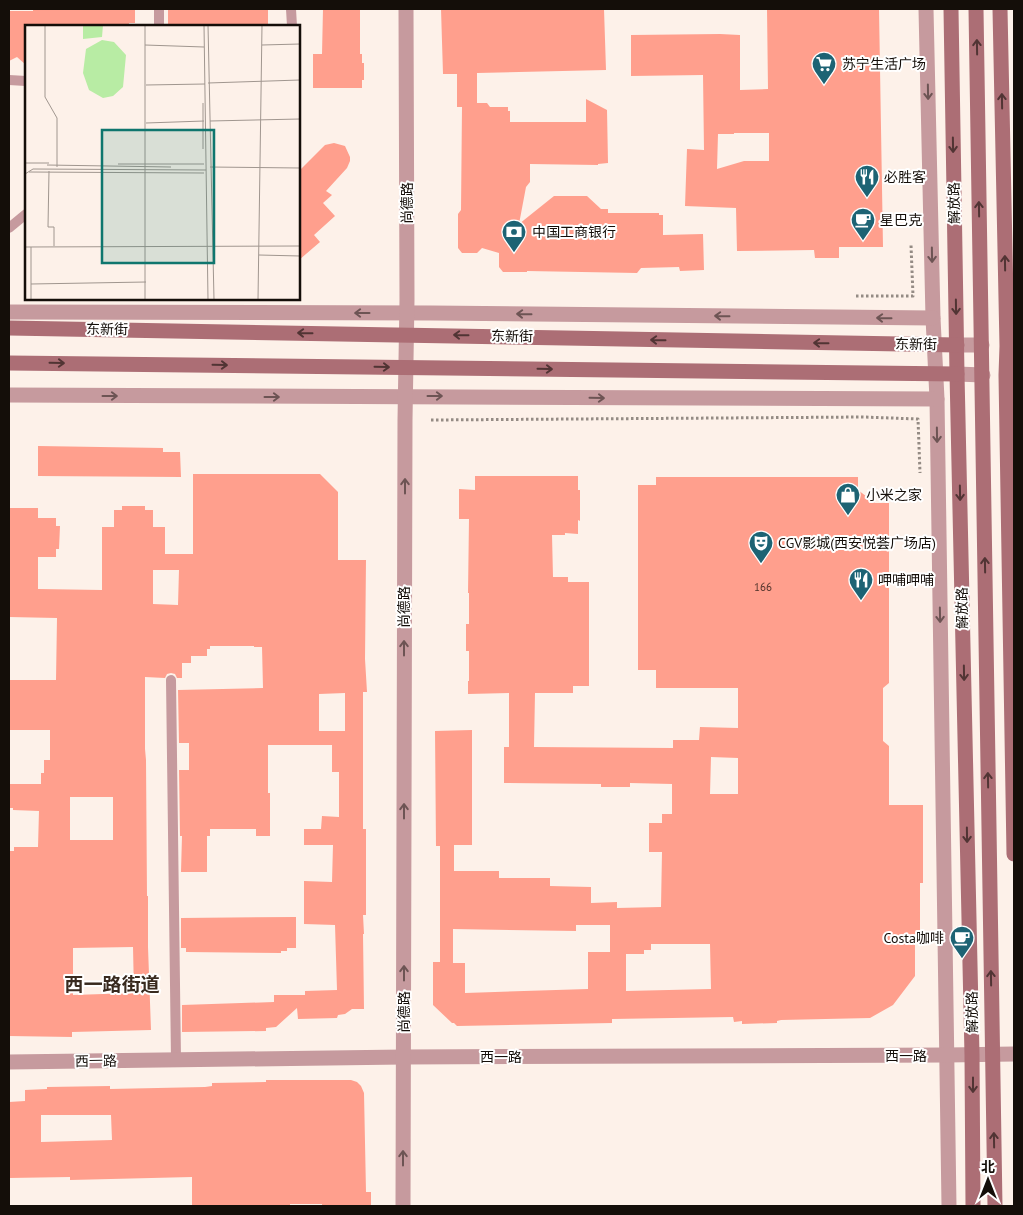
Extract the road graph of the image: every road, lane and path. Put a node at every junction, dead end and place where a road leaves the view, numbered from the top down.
1 (159, 9) edge
2 (292, 9) edge
3 (406, 9) edge
4 (926, 9) edge
5 (951, 9) edge
6 (976, 9) edge
7 (1000, 9) edge
8 (159, 25) edge
9 (292, 25) edge
10 (9, 80) edge
11 (25, 81) edge
12 (25, 215) edge
13 (9, 228) edge
14 (911, 246) dead end
15 (856, 296) dead end
16 (9, 312) edge
17 (406, 314) junction
18 (933, 318) junction
19 (9, 328) edge
20 (406, 334) junction
21 (934, 345) junction
22 (957, 345) junction
23 (982, 345) junction
24 (1010, 346) edge
25 (9, 363) edge
26 (406, 368) junction
27 (936, 374) junction
28 (957, 374) junction
29 (983, 375) junction
30 (1010, 375) edge
31 (9, 395) edge
32 (405, 397) junction
33 (937, 399) junction
34 (430, 420) dead end
35 (920, 473) dead end
36 (171, 680) dead end
37 (1014, 854) edge
38 (992, 1054) junction
39 (1014, 1054) edge
40 (947, 1055) junction
41 (972, 1055) junction
42 (404, 1057) junction
43 (176, 1060) junction
44 (9, 1062) edge
45 (403, 1206) edge
46 (949, 1206) edge
47 (973, 1206) edge
48 (995, 1206) edge

1 - 8 lane
2 - 9 lane
3 - 17 street, 尚德路
4 -> 18 street
5 -> 22 main road, 解放路
23 -> 6 main road, 解放路
24 -> 7 main road
10 - 11 lane
12 - 13 lane
14 - 15 path
17 -> 16 street
18 -> 17 street
17 - 20 street, 尚德路
18 - 21 street
20 -> 19 main road, 东新街
21 -> 20 main road, 东新街
20 - 26 street, 尚德路
21 - 22 main road, 东新街
21 - 27 street
22 - 23 street, 东新街
22 - 28 main road, 解放路
23 - 24 main road, 东新街
23 - 29 main road, 解放路
24 - 30 main road
25 -> 26 main road
26 -> 27 main road
26 - 32 street, 尚德路
27 - 28 main road
27 - 33 street
28 - 29 street
28 -> 41 main road, 解放路
29 - 30 main road
38 -> 29 main road, 解放路
30 - 37 main road
31 -> 32 street
32 -> 33 street
42 -> 32 street, 尚德路
33 -> 40 street
34 - 35 path
36 - 43 lane
38 - 39 street, 西一路
38 - 41 street, 西一路
48 -> 38 main road, 解放路
40 - 41 street, 西一路
40 - 42 street, 西一路
40 - 46 street
41 -> 47 main road, 解放路
42 - 43 street, 西一路
45 -> 42 street, 尚德路
43 - 44 street, 西一路

